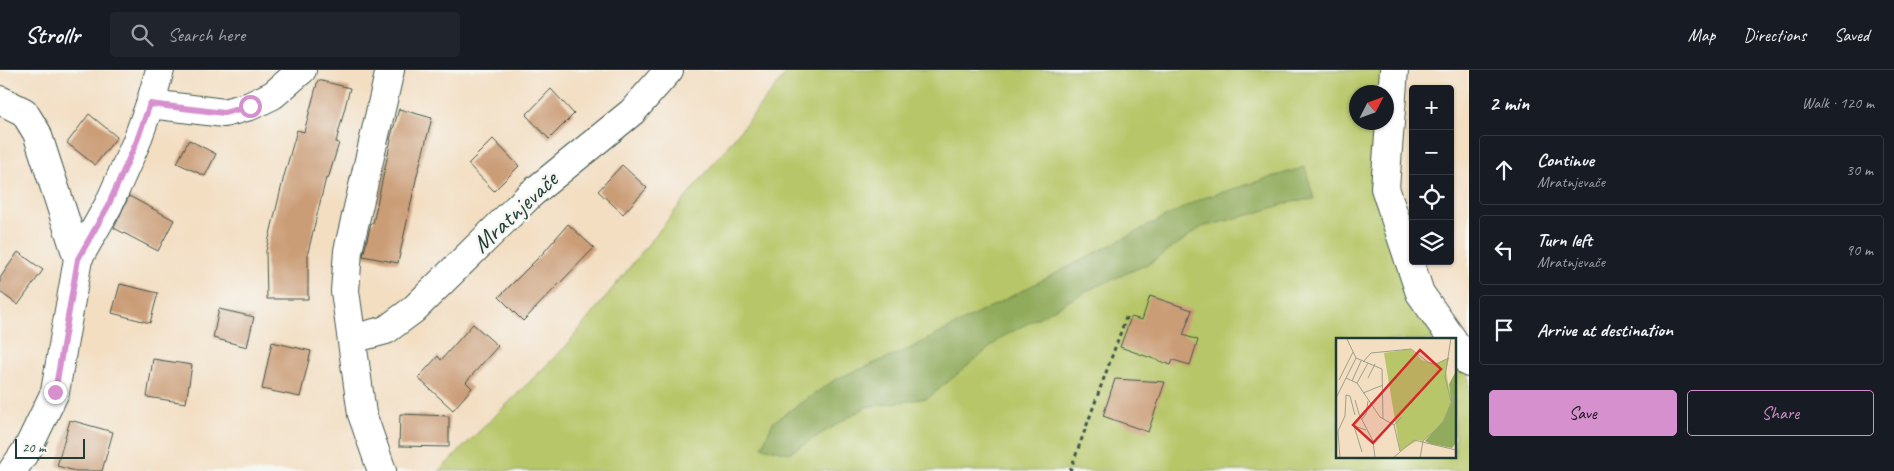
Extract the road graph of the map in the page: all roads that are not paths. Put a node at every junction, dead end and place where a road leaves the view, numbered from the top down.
1 (160, 70) edge
2 (302, 70) edge
3 (390, 70) edge
4 (669, 70) edge
5 (1394, 70) edge
6 (0, 100) edge
7 (150, 104) junction
8 (78, 259) junction
9 (1452, 338) edge
10 (352, 339) junction
11 (1456, 344) edge
12 (1469, 362) edge
13 (12, 471) edge
14 (382, 471) edge

1 - 7 street
2 - 7 street
3 - 10 street
4 - 10 street, Mratnjevače
5 - 9 street
6 - 8 street
7 - 8 street
8 - 13 street
10 - 14 street
11 - 12 street

